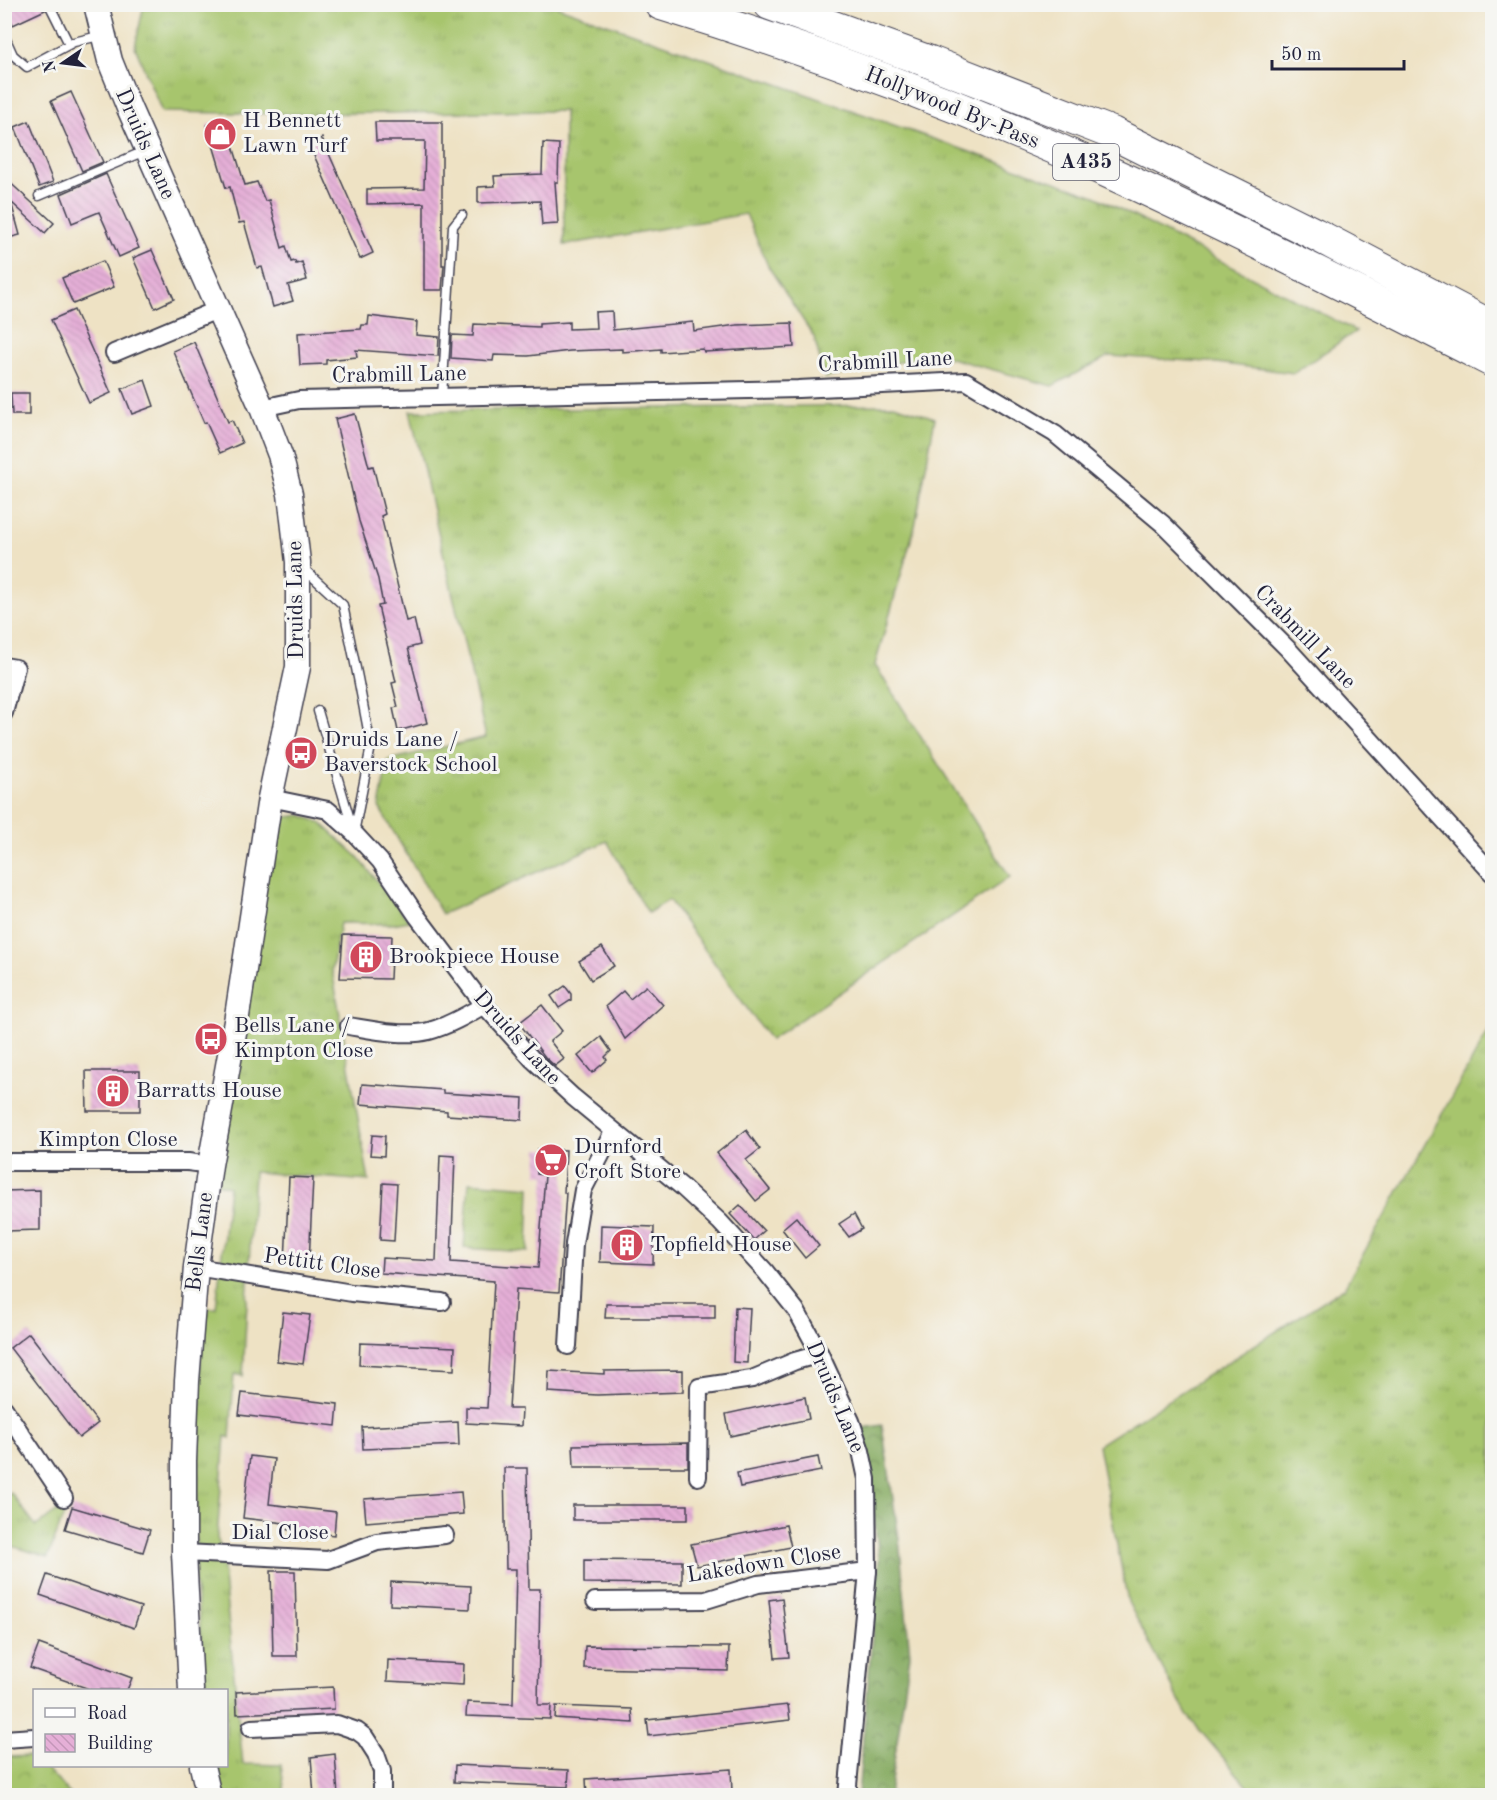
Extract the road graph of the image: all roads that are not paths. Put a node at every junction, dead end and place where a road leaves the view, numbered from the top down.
1 (49, 4) edge
2 (661, 4) edge
3 (770, 4) edge
4 (100, 15) edge
5 (4, 35) edge
6 (69, 44) junction
7 (147, 150) junction
8 (39, 196) dead end
9 (462, 215) dead end
10 (219, 309) junction
11 (1492, 327) edge
12 (114, 353) dead end
13 (1492, 361) edge
14 (442, 396) junction
15 (262, 408) junction
16 (298, 562) junction
17 (4, 666) edge
18 (318, 711) dead end
19 (4, 713) edge
20 (270, 798) junction
21 (354, 833) junction
22 (1492, 873) edge
23 (484, 1005) junction
24 (349, 1026) dead end
25 (613, 1132) junction
26 (4, 1161) edge
27 (210, 1165) junction
28 (196, 1268) junction
29 (442, 1302) dead end
30 (568, 1346) dead end
31 (820, 1354) junction
32 (4, 1408) edge
33 (698, 1477) dead end
34 (64, 1498) dead end
35 (445, 1535) dead end
36 (184, 1553) junction
37 (868, 1571) junction
38 (595, 1601) dead end
39 (191, 1689) edge
40 (251, 1728) dead end
41 (33, 1737) edge
42 (4, 1739) edge
43 (202, 1767) edge
44 (209, 1796) edge
45 (382, 1796) edge
46 (847, 1796) edge

1 - 6 lane
2 - 13 highway, Hollywood By-Pass / A435
3 - 11 highway, Hollywood By-Pass / A435
4 - 6 lane
4 - 7 street, Druids Lane
5 - 6 lane
7 - 8 lane
7 - 10 street, Druids Lane
9 - 14 lane
10 - 12 street
10 - 15 street, Druids Lane
14 - 15 street, Crabmill Lane
14 - 22 street, Crabmill Lane
15 - 16 street, Druids Lane
16 - 20 street, Druids Lane
16 - 21 lane
17 - 19 street
18 - 21 lane
20 - 21 street, Druids Lane
20 - 27 street, Bells Lane
21 - 23 street, Druids Lane
23 - 24 street
23 - 25 street, Druids Lane
25 - 30 street
25 - 31 street, Druids Lane
26 - 27 street, Kimpton Close
27 - 28 street, Bells Lane
28 - 29 street, Pettitt Close
28 - 36 street, Bells Lane
31 - 33 street
31 - 37 street, Druids Lane
32 - 34 street
35 - 36 street, Dial Close
36 - 39 street, Bells Lane
37 - 38 street, Lakedown Close
37 - 46 street, Druids Lane
40 - 45 street
41 - 42 street
43 - 44 street

